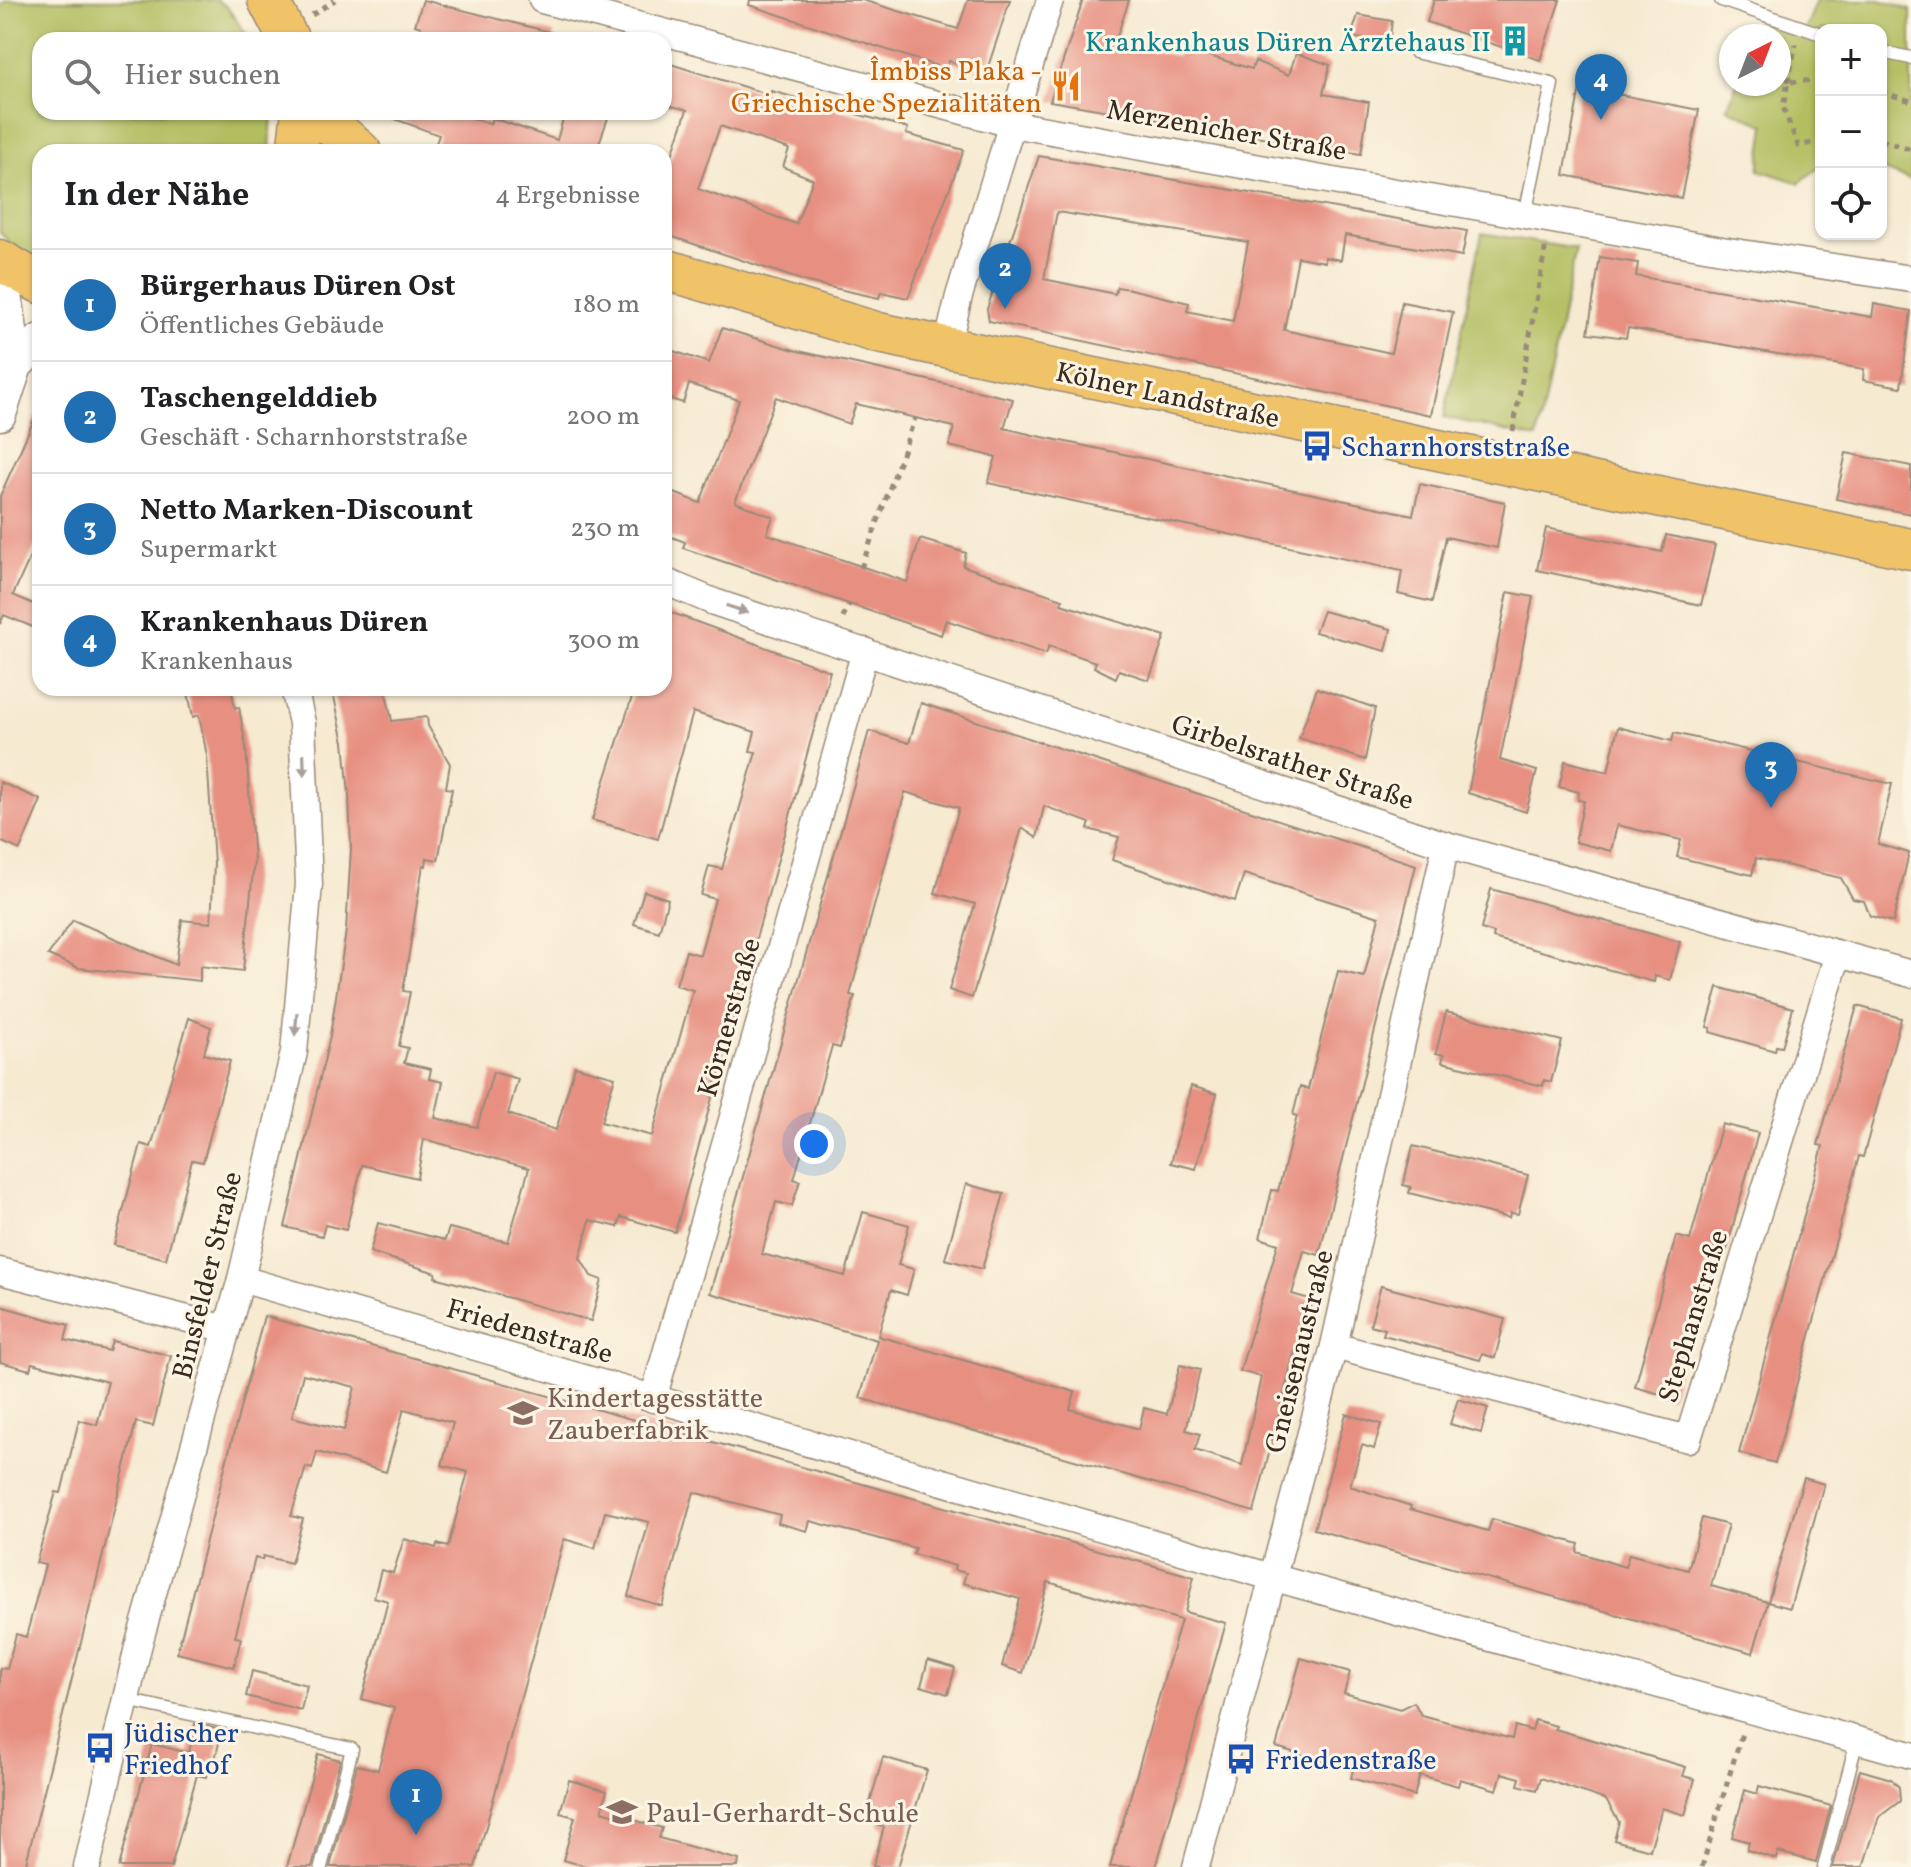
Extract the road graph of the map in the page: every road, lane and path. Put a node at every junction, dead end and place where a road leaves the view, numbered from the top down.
1 (268, 0) edge
2 (335, 0) edge
3 (542, 0) edge
4 (1050, 0) edge
5 (1721, 0) edge
6 (1801, 27) junction
7 (298, 29) edge
8 (663, 32) edge
9 (1815, 32) edge
10 (672, 34) edge
11 (1415, 52) dead end
12 (1887, 53) edge
13 (1911, 58) edge
14 (1791, 69) edge
15 (1815, 80) edge
16 (1791, 82) edge
17 (1887, 94) edge
18 (1785, 96) edge
19 (1911, 101) edge
20 (301, 120) edge
21 (325, 120) edge
22 (1012, 124) junction
23 (1887, 142) edge
24 (1815, 143) edge
25 (298, 144) edge
26 (352, 144) edge
27 (1911, 150) edge
28 (1538, 217) junction
29 (0, 260) edge
30 (672, 271) edge
31 (32, 278) edge
32 (1911, 279) edge
33 (947, 347) junction
34 (32, 349) edge
35 (16, 366) junction
36 (0, 414) edge
37 (915, 418) dead end
38 (1507, 464) junction
39 (1911, 549) edge
40 (861, 568) dead end
41 (672, 584) edge
42 (865, 651) junction
43 (296, 696) edge
44 (1446, 845) junction
45 (1838, 954) junction
46 (1911, 974) edge
47 (0, 1271) edge
48 (241, 1279) junction
49 (227, 1329) junction
50 (1334, 1346) junction
51 (653, 1399) junction
52 (1275, 1578) junction
53 (126, 1700) junction
54 (1749, 1709) junction
55 (1857, 1740) junction
56 (1911, 1755) edge
57 (87, 1867) edge
58 (321, 1867) edge
59 (1196, 1867) edge
60 (1702, 1867) edge
61 (1824, 1867) edge

1 - 7 main road
2 - 7 path
3 - 8 street, Merzenicher Straße
4 - 22 street
5 - 6 lane
6 - 9 lane
6 - 14 path
10 - 22 street, Merzenicher Straße
11 - 28 lane
12 - 13 lane
15 - 16 path
17 - 19 path
18 - 24 path
20 - 25 main road
21 - 26 main road
22 - 28 street, Merzenicher Straße
22 - 33 street
23 - 27 path
28 - 32 street, Merzenicher Straße
28 - 38 path
29 - 31 main road
29 - 35 street
30 - 33 main road, Kölner Landstraße
33 - 38 main road, Kölner Landstraße
34 - 35 street
35 - 36 street
37 - 40 path
38 - 39 main road, Kölner Landstraße
41 -> 42 street, Girbelsrather Straße
42 - 44 street, Girbelsrather Straße
42 - 51 street, Körnerstraße
43 -> 48 street, Binsfelder Straße
44 - 45 street, Girbelsrather Straße
44 - 50 street, Gneisenaustraße
45 - 46 street, Girbelsrather Straße
45 - 50 street, Stephanstraße
47 - 49 street
48 - 49 street, Binsfelder Straße
48 - 51 street, Friedenstraße
49 - 53 street, Binsfelder Straße
50 - 52 street, Gneisenaustraße
51 - 52 street, Friedenstraße
52 - 54 street, Friedenstraße
52 - 59 street, Gneisenaustraße
53 - 57 street, Binsfelder Straße
53 - 58 lane
54 - 55 street, Friedenstraße
54 - 60 path
55 - 56 street, Friedenstraße
55 - 61 lane

